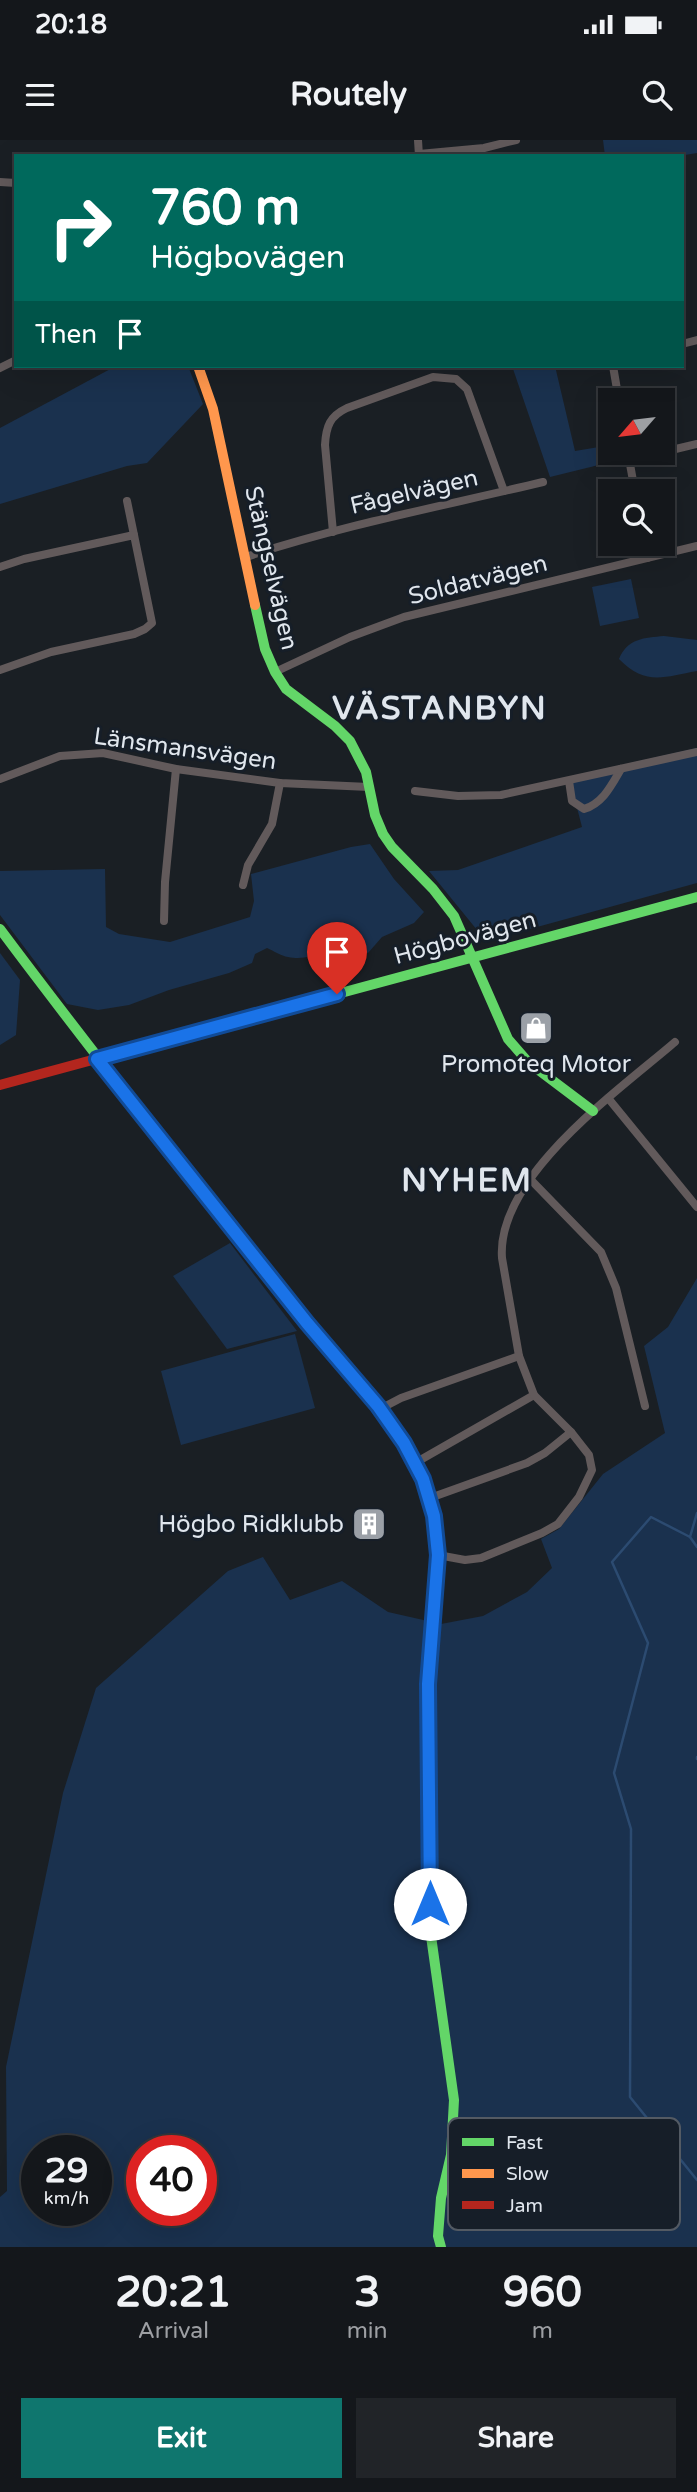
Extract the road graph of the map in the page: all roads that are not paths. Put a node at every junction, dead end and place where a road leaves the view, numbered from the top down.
1 (516, 140) edge
2 (428, 154) edge
3 (201, 368) edge
4 (613, 368) edge
5 (617, 388) edge
6 (697, 444) edge
7 (676, 449) edge
8 (543, 482) dead end
9 (504, 491) junction
10 (127, 502) dead end
11 (333, 532) junction
12 (134, 535) junction
13 (697, 546) edge
14 (246, 558) junction
15 (647, 558) joint
16 (0, 567) edge
17 (0, 670) edge
18 (275, 672) junction
19 (697, 752) edge
20 (176, 769) junction
21 (621, 769) junction
22 (0, 779) edge
23 (569, 781) junction
24 (280, 783) junction
25 (369, 787) junction
26 (415, 791) dead end
27 (243, 885) dead end
28 (697, 897) edge
29 (164, 921) dead end
30 (0, 929) edge
31 (474, 958) junction
32 (674, 1042) dead end
33 (97, 1059) junction
34 (0, 1085) edge
35 (608, 1098) junction
36 (593, 1111) junction
37 (530, 1179) junction
38 (697, 1206) edge
39 (519, 1356) junction
40 (534, 1395) junction
41 (645, 1406) dead end
42 (380, 1409) junction
43 (571, 1432) junction
44 (415, 1463) junction
45 (429, 1498) junction
46 (438, 1555) junction
47 (453, 2118) edge
48 (448, 2168) edge
49 (441, 2247) edge

1 - 2 street
3 - 14 street, Stängselvägen
4 - 5 street
6 - 7 street
8 - 9 street, Fågelvägen
9 - 11 street, Fågelvägen
9 - 11 street, Fågelvägen
10 - 12 street
11 - 14 street, Fågelvägen
12 - 16 street
12 - 17 street
13 - 15 street, Soldatvägen
14 - 18 street, Stängselvägen
15 - 18 street, Soldatvägen
18 - 25 street, Stängselvägen
19 - 21 street
20 - 22 street, Länsmansvägen
20 - 24 street, Länsmansvägen
20 - 29 street
21 - 23 street
21 - 23 street
23 - 26 street
24 - 25 street, Länsmansvägen
24 - 27 street
25 - 31 street, Stängselvägen
28 - 31 street, Högbovägen
30 - 33 street
31 - 33 street, Högbovägen
31 - 36 street, Stängselvägen
32 - 35 street
33 - 34 street, Högbovägen
33 - 42 street
35 - 36 street
35 - 38 street
36 - 37 street
37 - 39 street
37 - 41 street
39 - 40 street
39 - 42 street
40 - 43 street
40 - 44 street
42 - 44 street
43 - 45 street
43 - 46 street
44 - 45 street
45 - 46 street
46 - 47 street
48 - 49 street

